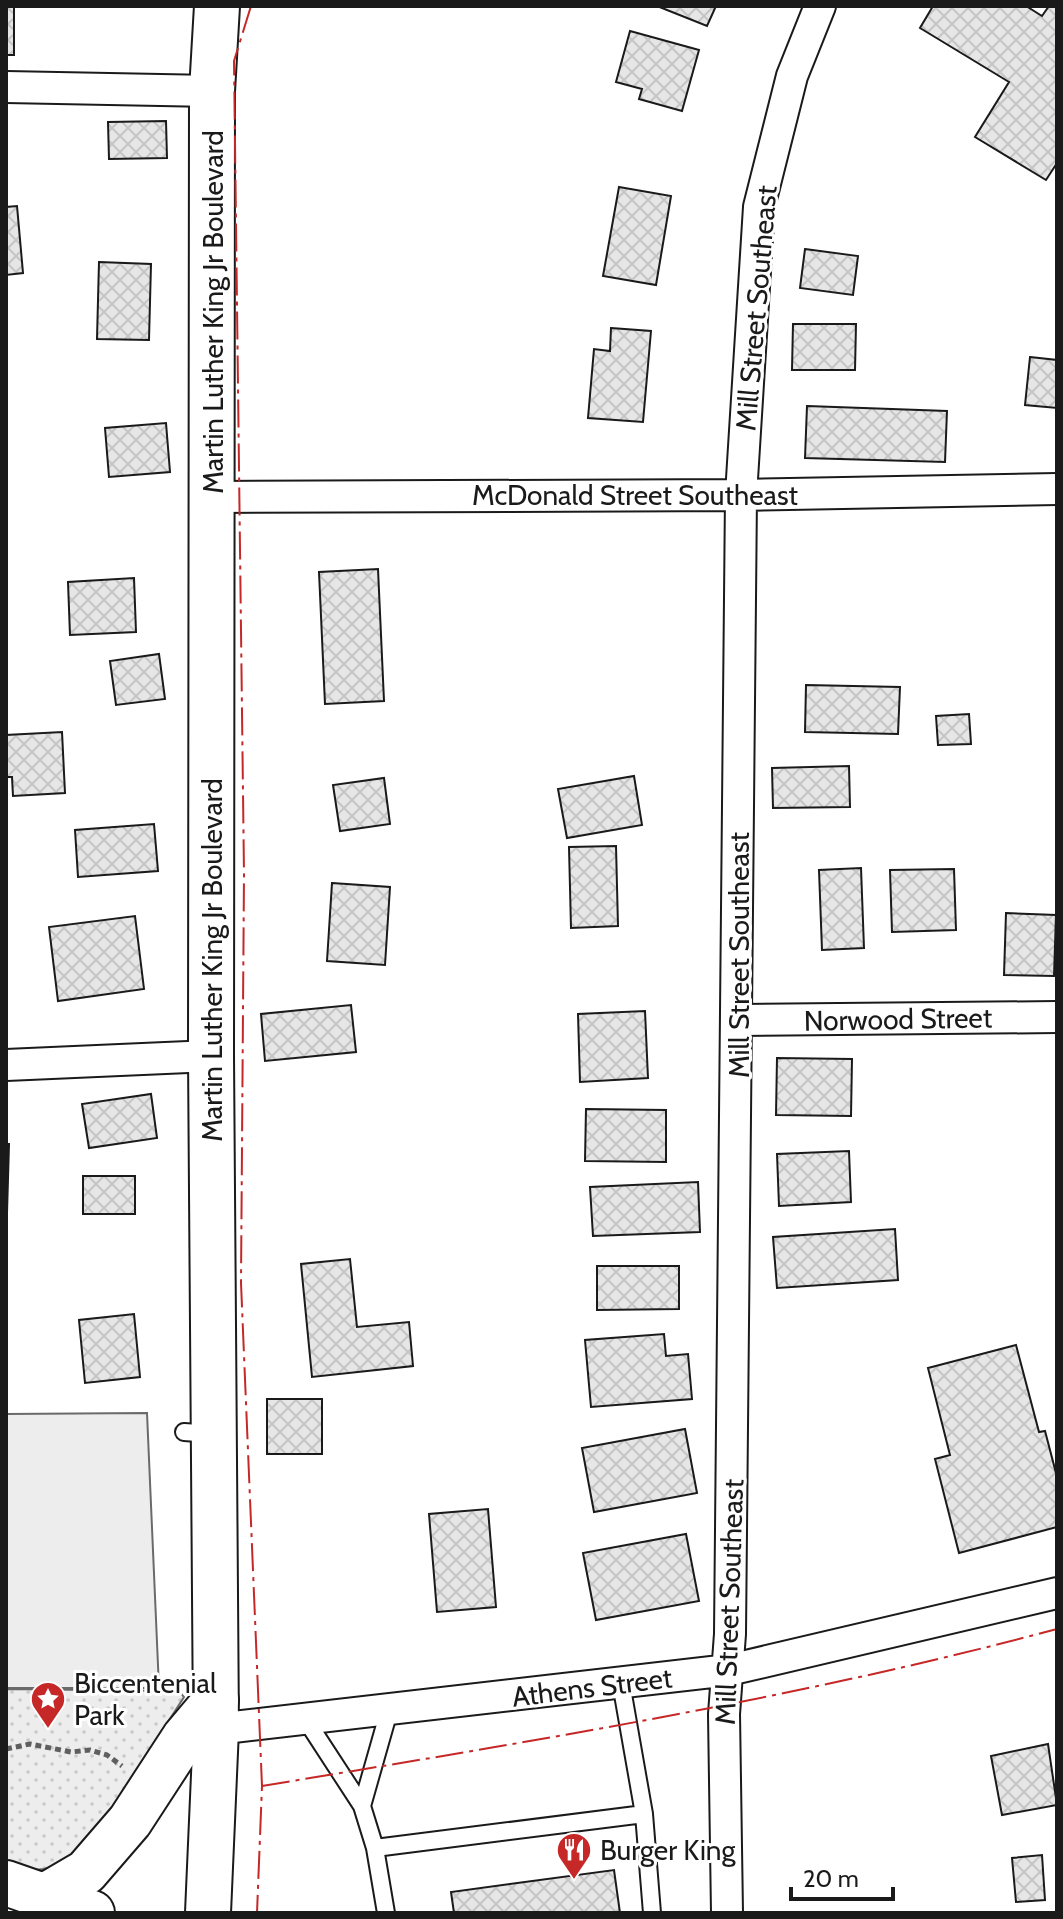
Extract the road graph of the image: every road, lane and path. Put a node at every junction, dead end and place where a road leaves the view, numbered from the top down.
1 (217, 6) edge
2 (820, 6) edge
3 (6, 87) edge
4 (212, 91) junction
5 (1057, 489) edge
6 (741, 495) junction
7 (213, 497) junction
8 (1057, 1017) edge
9 (739, 1020) junction
10 (211, 1056) junction
11 (6, 1065) edge
12 (1057, 1593) edge
13 (729, 1670) junction
14 (621, 1683) junction
15 (389, 1711) junction
16 (216, 1714) junction
17 (306, 1720) junction
18 (6, 1749) edge
19 (124, 1767) dead end
20 (362, 1806) junction
21 (644, 1814) junction
22 (375, 1848) junction
23 (26, 1890) edge
24 (92, 1913) edge
25 (208, 1913) edge
26 (386, 1913) edge
27 (652, 1913) edge
28 (727, 1913) edge

1 - 4 main road, Martin Luther King Jr Boulevard
2 - 6 street, Mill Street Southeast
3 - 4 street
4 - 7 main road, Martin Luther King Jr Boulevard
5 - 6 street, McDonald Street Southeast
6 - 7 street, McDonald Street Southeast
6 - 9 street, Mill Street Southeast
7 - 10 main road, Martin Luther King Jr Boulevard
8 - 9 street, Norwood Street
9 - 13 street, Mill Street Southeast
10 - 11 street
10 - 16 main road, Martin Luther King Jr Boulevard
12 - 13 street, Athens Street
13 - 14 street, Athens Street
13 - 28 street, Mill Street Southeast
14 - 15 street, Athens Street
14 - 21 lane
15 - 17 street, Athens Street
15 - 20 lane
16 - 17 street, Athens Street
16 - 23 main road
16 - 25 main road, Martin Luther King Jr Boulevard
17 - 20 lane
18 - 19 path
20 - 22 lane
21 - 22 lane
21 - 27 lane
22 - 26 lane
23 - 24 main road

